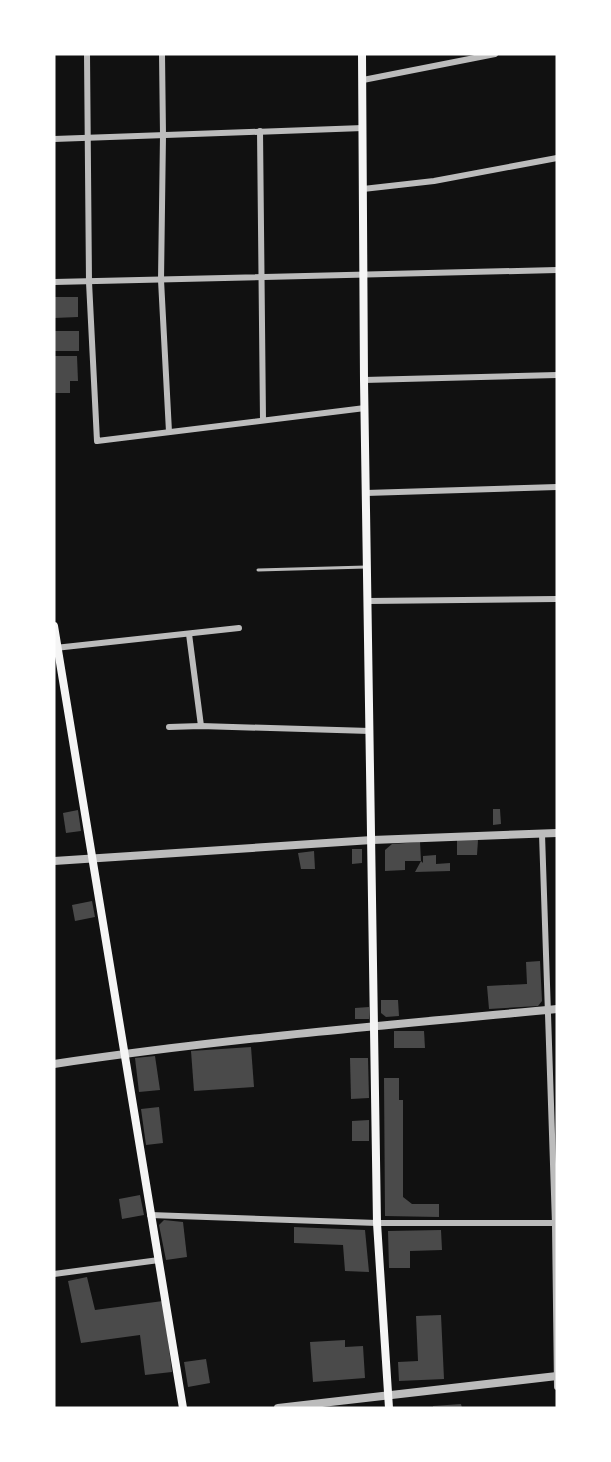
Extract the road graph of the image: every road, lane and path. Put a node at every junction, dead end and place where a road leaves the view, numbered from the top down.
1 (87, 54) edge
2 (162, 54) edge
3 (362, 54) edge
4 (495, 54) edge
5 (363, 80) junction
6 (363, 128) junction
7 (260, 131) junction
8 (164, 135) junction
9 (89, 137) junction
10 (54, 139) edge
11 (557, 158) edge
12 (363, 189) junction
13 (557, 270) edge
14 (363, 275) junction
15 (260, 277) junction
16 (161, 280) junction
17 (54, 282) edge
18 (89, 282) junction
19 (557, 375) edge
20 (364, 380) junction
21 (364, 408) junction
22 (263, 420) junction
23 (169, 432) junction
24 (557, 488) edge
25 (366, 493) junction
26 (368, 567) junction
27 (258, 570) dead end
28 (557, 598) edge
29 (368, 601) junction
30 (54, 626) edge
31 (239, 628) dead end
32 (189, 634) junction
33 (56, 648) edge
34 (201, 726) junction
35 (169, 728) dead end
36 (370, 729) junction
37 (557, 833) edge
38 (542, 834) junction
39 (372, 840) junction
40 (91, 859) junction
41 (54, 861) edge
42 (548, 1010) junction
43 (557, 1010) edge
44 (375, 1026) junction
45 (125, 1054) junction
46 (54, 1064) edge
47 (150, 1215) junction
48 (377, 1222) junction
49 (556, 1223) edge
50 (159, 1260) junction
51 (54, 1274) edge
52 (557, 1376) edge
53 (557, 1387) edge
54 (387, 1396) junction
55 (183, 1408) edge
56 (278, 1408) edge
57 (388, 1408) edge

1 - 9 street
2 - 8 street
3 - 5 main road
4 - 5 street
5 - 6 main road
6 - 7 street
6 - 12 main road
7 - 8 street
7 - 15 street
8 - 9 street
8 - 16 street
9 - 10 street
9 - 18 street
11 - 12 street
12 - 14 main road
13 - 14 street
14 - 15 street
14 - 20 main road
15 - 16 street
15 - 22 street
16 - 18 street
16 - 23 street
17 - 18 street
18 - 23 street
19 - 20 street
20 - 21 main road
21 - 22 street
21 - 25 main road
22 - 23 street
24 - 25 street
25 - 26 main road
26 - 27 lane
26 - 29 main road
28 - 29 street
29 - 36 main road
30 - 33 main road
31 - 32 street
32 - 33 street
32 - 34 street
33 - 40 main road
34 - 35 street
34 - 36 street
36 - 39 main road
37 - 38 street
38 - 39 street
38 - 42 street
39 - 40 street
39 - 44 main road
40 - 41 street
40 - 45 main road
42 - 43 street
42 - 44 street
42 - 49 street
44 - 45 street
44 - 48 main road
45 - 46 street
45 - 47 main road
47 - 48 street
47 - 50 main road
48 - 49 street
48 - 54 main road
49 - 52 street
50 - 51 street
50 - 55 main road
52 - 53 street
52 - 54 street
54 - 56 street
54 - 57 main road

